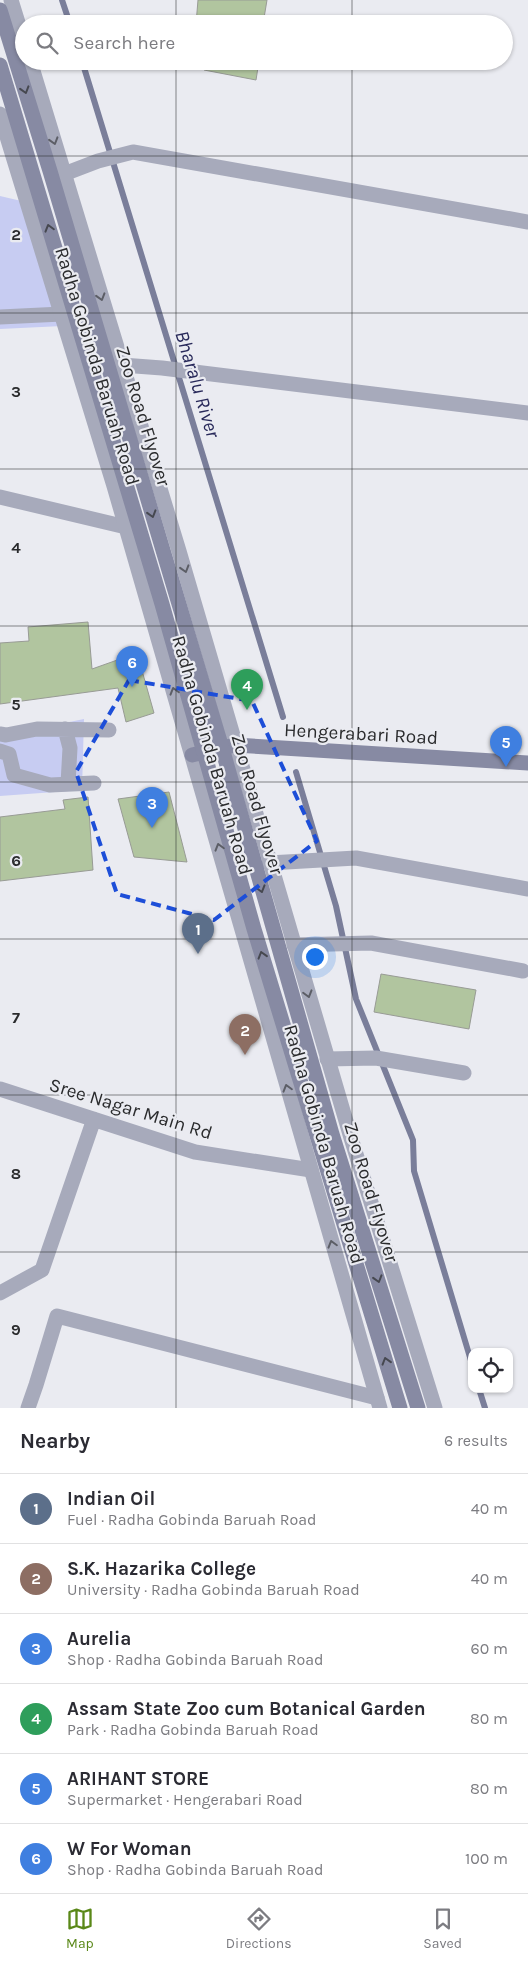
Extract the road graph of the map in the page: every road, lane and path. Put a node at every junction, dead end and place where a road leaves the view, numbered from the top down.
1 (11, 0) edge
2 (0, 10) edge
3 (16, 15) edge
4 (15, 58) edge
5 (0, 65) edge
6 (19, 70) edge
7 (33, 70) edge
8 (0, 114) edge
9 (64, 174) junction
10 (528, 222) edge
11 (62, 314) junction
12 (0, 317) edge
13 (122, 365) junction
14 (528, 413) edge
15 (0, 497) edge
16 (126, 527) junction
17 (65, 729) junction
18 (109, 730) dead end
19 (0, 734) edge
20 (235, 745) junction
21 (0, 751) edge
22 (192, 755) junction
23 (528, 763) edge
24 (94, 783) dead end
25 (68, 784) junction
26 (269, 863) junction
27 (528, 889) edge
28 (294, 945) junction
29 (523, 971) dead end
30 (327, 1059) junction
31 (464, 1074) dead end
32 (0, 1089) edge
33 (94, 1119) junction
34 (311, 1170) junction
35 (0, 1293) edge
36 (379, 1403) edge
37 (28, 1408) edge
38 (400, 1408) edge
39 (418, 1408) edge
40 (435, 1408) edge

1 - 3 street
2 -> 4 main road, Zoo Road Flyover, bridge
38 -> 5 main road, Zoo Road Flyover, bridge
6 -> 39 main road, Zoo Road Flyover, bridge
7 -> 9 street, Radha Gobinda Baruah Road
8 - 11 street, Radha Gobinda Baruah Road
9 - 10 street
9 -> 13 street, Radha Gobinda Baruah Road
11 - 12 street
11 - 16 street, Radha Gobinda Baruah Road
13 - 14 street
13 -> 20 street, Radha Gobinda Baruah Road
15 - 16 street
22 -> 16 street, Radha Gobinda Baruah Road
17 - 18 street
17 - 19 street
17 - 25 street
20 - 22 main road, Hengerabari Road
20 - 23 main road, Hengerabari Road
20 - 26 street, Radha Gobinda Baruah Road
21 - 25 street
34 -> 22 street, Radha Gobinda Baruah Road
24 - 25 street
26 - 27 street
26 - 28 street, Radha Gobinda Baruah Road
28 - 29 street
28 -> 30 street, Radha Gobinda Baruah Road
30 - 31 street
30 - 40 street, Radha Gobinda Baruah Road
32 - 33 street, Sree Nagar Main Rd
33 - 34 street, Sree Nagar Main Rd
33 - 35 street
36 -> 34 street, Radha Gobinda Baruah Road
36 - 37 street

